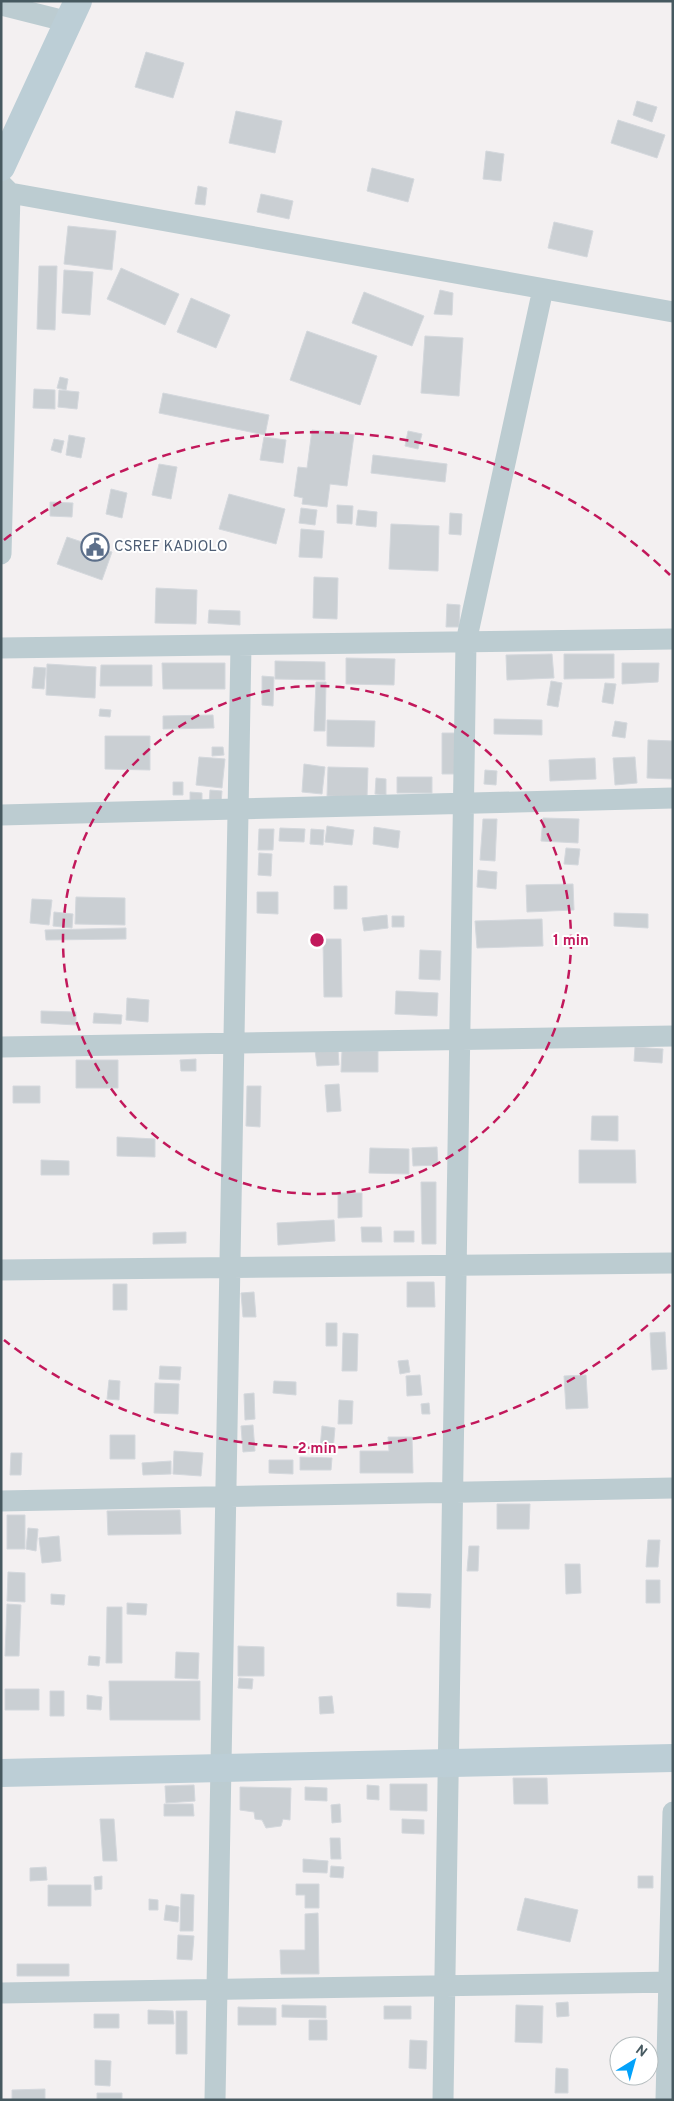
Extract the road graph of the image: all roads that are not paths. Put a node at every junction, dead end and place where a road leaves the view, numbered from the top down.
1 (1, 5) edge
2 (74, 11) edge
3 (1, 168) edge
4 (6, 188) edge
5 (544, 289) junction
6 (673, 312) edge
7 (1, 554) edge
8 (673, 639) edge
9 (466, 642) junction
10 (241, 645) junction
11 (1, 648) edge
12 (673, 798) edge
13 (463, 803) junction
14 (238, 809) junction
15 (1, 815) edge
16 (673, 1036) edge
17 (460, 1040) junction
18 (234, 1044) junction
19 (1, 1047) edge
20 (673, 1263) edge
21 (456, 1265) junction
22 (230, 1268) junction
23 (1, 1270) edge
24 (673, 1488) edge
25 (453, 1492) junction
26 (226, 1496) junction
27 (1, 1501) edge
28 (673, 1758) edge
29 (448, 1763) junction
30 (221, 1768) junction
31 (1, 1773) edge
32 (673, 1812) edge
33 (671, 1982) edge
34 (445, 1986) junction
35 (216, 1989) junction
36 (1, 1993) edge
37 (215, 2100) edge
38 (443, 2100) edge
39 (666, 2100) edge

1 - 2 street
2 - 3 main road
4 - 5 street
4 - 7 street
5 - 6 street
5 - 9 street
8 - 9 street
9 - 10 street
9 - 13 street
10 - 11 street
10 - 14 street
12 - 13 street
13 - 14 street
13 - 17 street
14 - 15 street
14 - 18 street
16 - 17 street
17 - 18 street
17 - 21 street
18 - 19 street
18 - 22 street
20 - 21 street
21 - 22 street
21 - 25 street
22 - 23 street
22 - 26 street
24 - 25 street
25 - 26 street
25 - 29 street
26 - 27 street
26 - 30 street
28 - 29 main road
29 - 30 main road
29 - 34 street
30 - 31 main road
30 - 35 street
32 - 33 street
33 - 34 street
33 - 39 street
34 - 35 street
34 - 38 street
35 - 36 street
35 - 37 street

